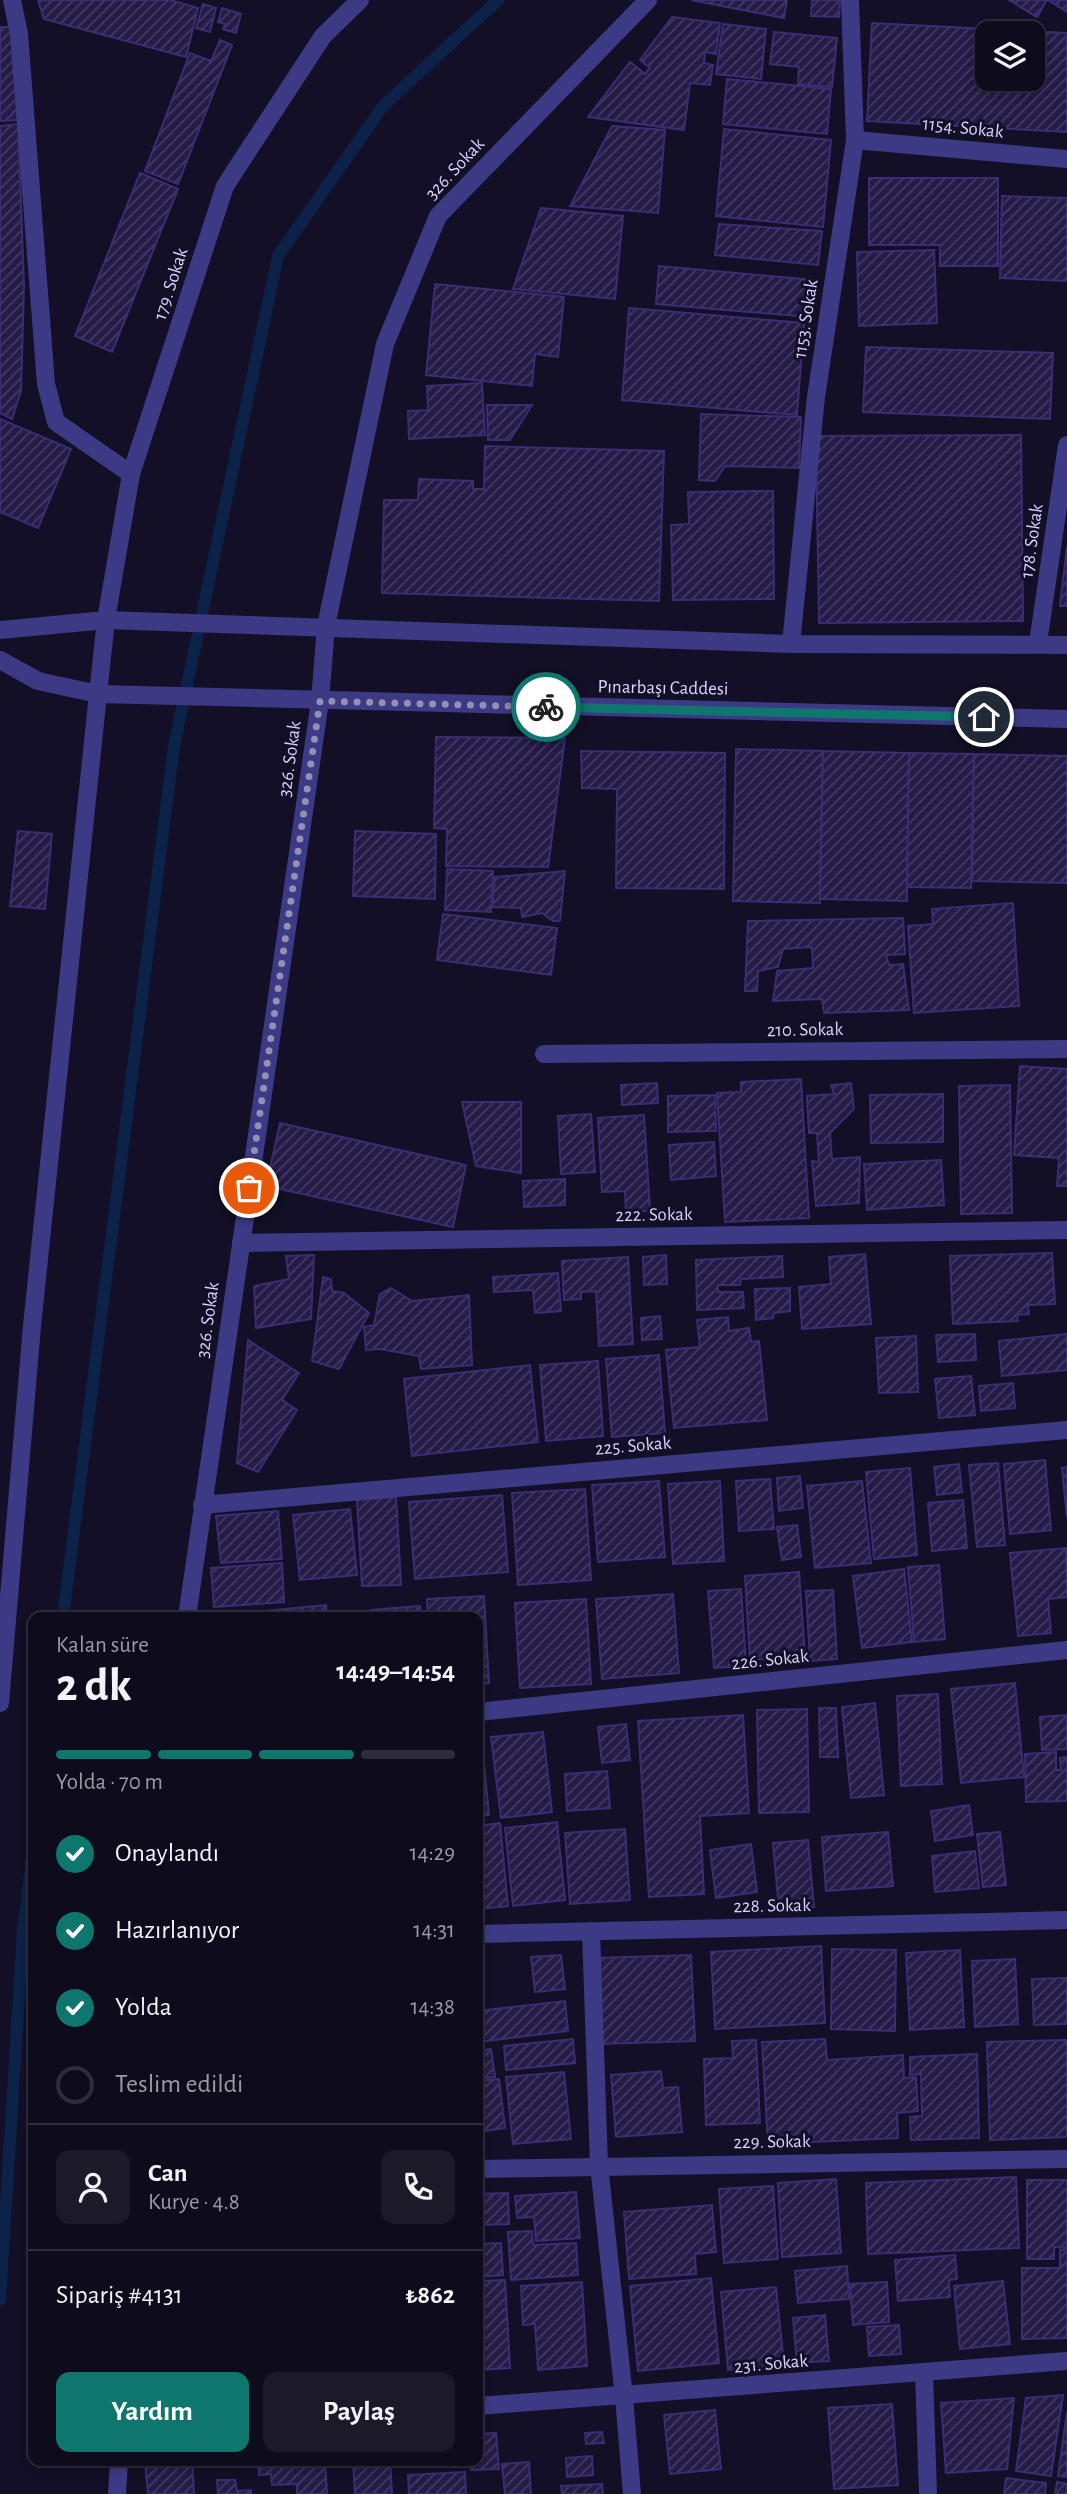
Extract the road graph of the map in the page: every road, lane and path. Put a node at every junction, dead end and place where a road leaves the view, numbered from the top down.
1 (12, 0) edge
2 (360, 0) edge
3 (648, 0) edge
4 (849, 0) edge
5 (855, 140) junction
6 (1067, 159) edge
7 (1067, 445) edge
8 (131, 474) junction
9 (106, 620) junction
10 (327, 625) junction
11 (0, 630) edge
12 (1038, 643) junction
13 (791, 644) junction
14 (1067, 645) edge
15 (0, 660) edge
16 (98, 694) junction
17 (320, 701) junction
18 (1067, 719) edge
19 (1067, 1049) edge
20 (544, 1054) dead end
21 (1067, 1230) edge
22 (241, 1243) junction
23 (1067, 1430) edge
24 (202, 1505) junction
25 (188, 1612) edge
26 (1067, 1650) edge
27 (0, 1703) edge
28 (483, 1711) edge
29 (1067, 1920) edge
30 (591, 1931) junction
31 (483, 1934) edge
32 (1067, 2159) edge
33 (599, 2165) junction
34 (483, 2169) edge
35 (1067, 2361) edge
36 (924, 2372) junction
37 (624, 2397) junction
38 (483, 2406) edge
39 (119, 2466) edge
40 (117, 2494) edge
41 (632, 2494) edge
42 (928, 2494) edge

1 - 8 street
2 - 8 street, 179. Sokak
3 - 10 street, 326. Sokak
4 - 5 street, 1153. Sokak
5 - 6 street, 1154. Sokak
5 - 13 street, 1153. Sokak
7 - 12 street, 178. Sokak
8 - 9 street, 179. Sokak
9 - 10 street
9 - 11 street
9 - 16 street
10 - 13 street
10 - 17 street, 326. Sokak
12 - 13 street
12 - 14 street
15 - 16 street, Pınarbaşı Caddesi
16 - 17 street, Pınarbaşı Caddesi
16 - 27 street
17 - 18 street, Pınarbaşı Caddesi
17 - 22 street, 326. Sokak
19 - 20 street, 210. Sokak
21 - 22 street, 222. Sokak
22 - 24 street, 326. Sokak
23 - 24 street, 225. Sokak
24 - 25 street, 326. Sokak
26 - 28 street, 226. Sokak
29 - 30 street, 228. Sokak
30 - 31 street, 228. Sokak
30 - 33 street
32 - 33 street, 229. Sokak
33 - 34 street, 229. Sokak
33 - 37 street
35 - 36 street, 231. Sokak
36 - 37 street, 231. Sokak
36 - 42 street
37 - 38 street, 231. Sokak
37 - 41 street
39 - 40 street

